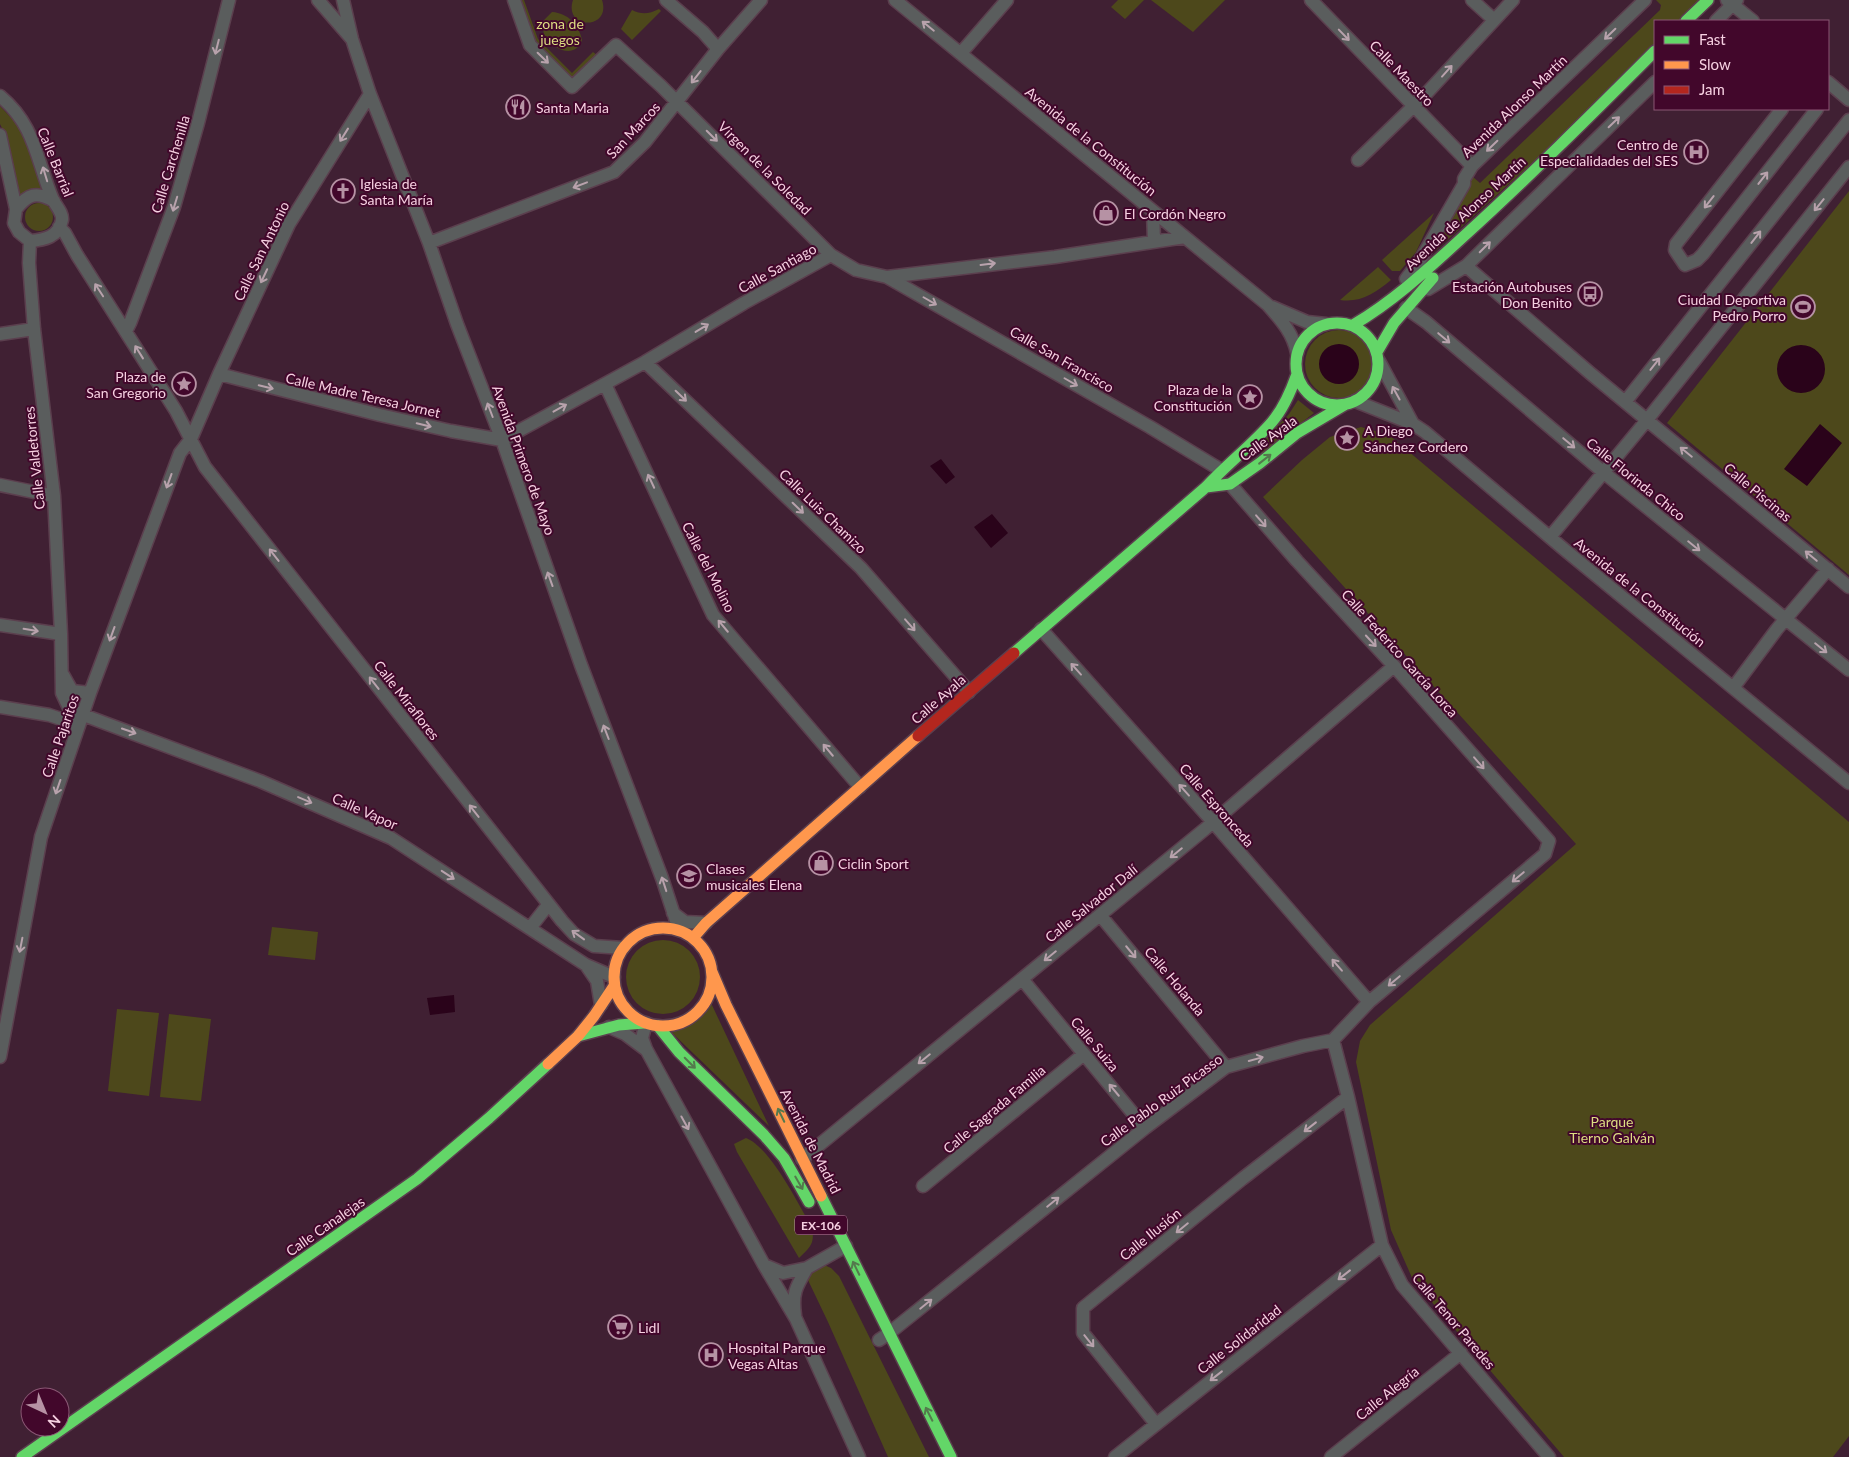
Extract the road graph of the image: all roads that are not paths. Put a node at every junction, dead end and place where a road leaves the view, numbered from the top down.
1 (229, 0) edge
2 (318, 0) edge
3 (343, 0) edge
4 (514, 0) edge
5 (666, 0) edge
6 (761, 0) edge
7 (895, 0) edge
8 (1008, 0) edge
9 (1310, 0) edge
10 (1472, 0) edge
11 (1513, 0) edge
12 (1645, 0) edge
13 (1708, 0) edge
14 (1732, 2) edge
15 (1493, 19) junction
16 (1687, 20) edge
17 (1717, 20) edge
18 (1752, 20) edge
19 (352, 39) junction
20 (718, 49) junction
21 (1654, 52) edge
22 (961, 53) junction
23 (1654, 83) edge
24 (1830, 88) edge
25 (370, 94) junction
26 (0, 96) edge
27 (1849, 100) edge
28 (678, 102) junction
29 (1413, 106) junction
30 (1781, 110) edge
31 (1816, 110) edge
32 (357, 116) junction
33 (379, 116) junction
34 (1849, 120) edge
35 (0, 135) edge
36 (1358, 160) dead end
37 (1472, 166) junction
38 (1849, 167) edge
39 (54, 201) junction
40 (16, 209) junction
41 (1153, 211) junction
42 (61, 223) junction
43 (1185, 237) junction
44 (30, 241) junction
45 (1154, 241) junction
46 (429, 243) junction
47 (831, 256) junction
48 (1466, 266) junction
49 (887, 277) junction
50 (1413, 291) junction
51 (1268, 305) junction
52 (1406, 308) junction
53 (1367, 318) junction
54 (1326, 324) junction
55 (1354, 325) junction
56 (34, 329) junction
57 (126, 331) junction
58 (0, 334) edge
59 (1297, 353) junction
60 (1378, 357) junction
61 (645, 362) junction
62 (219, 374) junction
63 (1297, 374) junction
64 (605, 384) junction
65 (1625, 402) junction
66 (1350, 403) junction
67 (176, 411) junction
68 (203, 412) junction
69 (1647, 420) junction
70 (1413, 424) junction
71 (191, 439) junction
72 (502, 440) junction
73 (1221, 470) junction
74 (1604, 472) junction
75 (1230, 484) junction
76 (0, 485) edge
77 (1206, 487) junction
78 (54, 496) junction
79 (1550, 537) junction
80 (1828, 569) junction
81 (1849, 587) edge
82 (1786, 620) junction
83 (0, 625) edge
84 (1041, 629) junction
85 (61, 634) junction
86 (1394, 666) junction
87 (1849, 670) edge
88 (62, 673) junction
89 (1733, 688) junction
90 (969, 692) junction
91 (90, 694) junction
92 (0, 707) edge
93 (81, 720) junction
94 (1849, 783) edge
95 (860, 787) junction
96 (1213, 822) junction
97 (548, 905) junction
98 (674, 913) junction
99 (1100, 914) junction
100 (706, 923) junction
101 (530, 928) junction
102 (679, 930) junction
103 (693, 938) junction
104 (623, 948) junction
105 (586, 965) junction
106 (712, 972) junction
107 (1022, 979) junction
108 (614, 981) junction
109 (1369, 1002) junction
110 (600, 1005) junction
111 (649, 1024) junction
112 (609, 1027) junction
113 (578, 1036) junction
114 (1333, 1040) junction
115 (646, 1049) junction
116 (1084, 1054) junction
117 (0, 1057) edge
118 (1226, 1067) junction
119 (1348, 1097) junction
120 (1145, 1128) junction
121 (802, 1159) junction
122 (923, 1186) dead end
123 (814, 1210) dead end
124 (1382, 1244) junction
125 (838, 1250) junction
126 (764, 1265) junction
127 (807, 1268) junction
128 (796, 1319) junction
129 (882, 1338) junction
130 (1461, 1353) junction
131 (1156, 1424) junction
132 (1546, 1456) edge
133 (22, 1457) edge
134 (859, 1457) edge
135 (951, 1457) edge
136 (1115, 1457) edge
137 (1332, 1457) edge

1 -> 57 street, Calle Carchenilla
2 - 19 street
3 - 19 street, Avenida Primero de Mayo
4 -> 28 street, Virgen de la Soledad
5 - 20 street
6 - 20 street, San Marcos
22 -> 7 street, Avenida de la Constitución
8 - 22 street
9 -> 29 street, Calle Maestro
10 - 15 street
11 - 15 street
12 -> 37 street, Avenida Alonso Martín
13 - 16 main road
14 - 17 street
14 - 18 street
29 -> 15 street
19 - 25 street, Avenida Primero de Mayo
20 -> 28 street, San Marcos
21 - 50 main road, Avenida de Alonso Martín
22 - 41 street, Avenida de la Constitución
48 -> 23 street, Avenida de Alonso Martín
24 - 27 street
25 - 32 street, Calle San Antonio
25 - 33 street, Avenida Primero de Mayo
39 -> 26 street, Calle Barrial
28 -> 46 street, San Marcos
28 -> 47 street, Virgen de la Soledad
29 - 36 street
29 - 37 street, Calle Maestro
30 -> 31 street
32 - 33 street
32 -> 62 street, Calle San Antonio
33 - 46 street, Avenida Primero de Mayo
65 -> 34 street
35 - 40 street
37 - 53 street, Avenida Alonso Martín
38 -> 69 street
39 - 40 street
39 - 42 street, Calle Barrial
40 - 44 street
41 - 43 street, Avenida de la Constitución
41 - 45 street
42 - 44 street
57 -> 42 street, Calle Barrial
43 - 45 street, Calle Santiago
43 - 51 street, Avenida de la Constitución
44 - 56 street, Calle Valdetorres
49 -> 45 street, Calle Santiago
72 -> 46 street, Avenida Primero de Mayo
47 - 49 street, Calle Santiago
61 -> 47 street, Calle Santiago
48 - 50 street, Avenida de Alonso Martín
48 - 65 street, Calle Piscinas
49 -> 73 street, Calle San Francisco
50 - 52 main road, Avenida de Alonso Martín
50 - 53 main road, Avenida de Alonso Martín
51 - 54 street, Avenida de la Constitución
51 - 59 street, Avenida de la Constitución
52 - 60 main road, Avenida de Alonso Martín
52 -> 74 street, Calle Florinda Chico
53 - 55 main road, Avenida de Alonso Martín
54 - 55 main road
54 - 59 main road
55 - 60 main road
56 - 58 street
56 - 78 street, Calle Valdetorres
67 -> 57 street
59 - 63 main road
60 - 66 main road
70 -> 60 street
61 - 64 street, Calle Santiago
61 -> 90 street, Calle Luis Chamizo
62 - 68 street
62 -> 72 street, Calle Madre Teresa Jornet
63 - 66 main road
63 - 73 main road, Calle Ayala
72 -> 64 street, Calle Santiago
95 -> 64 street, Calle del Molino
65 - 69 street, Calle Piscinas
66 - 70 street
75 -> 66 main road, Calle Ayala
67 - 68 street
67 - 71 street
68 - 71 street
69 - 74 street
80 -> 69 street, Calle Piscinas
70 - 79 street, Avenida de la Constitución
71 -> 91 street, Calle Pajaritos
97 -> 71 street, Calle Miraflores
98 -> 72 street, Avenida Primero de Mayo
73 - 77 main road, Calle Ayala
74 - 79 street
74 -> 82 street, Calle Florinda Chico
75 - 77 main road, Calle Ayala
75 -> 86 street, Calle Federico García Lorca
76 - 78 street
77 - 84 main road, Calle Ayala
78 - 85 street, Calle Valdetorres
79 - 89 street, Avenida de la Constitución
80 - 81 street, Calle Piscinas
80 - 82 street
82 -> 87 street, Calle Florinda Chico
82 - 89 street
83 -> 85 street
84 - 90 main road, Calle Ayala
96 -> 84 street, Calle Espronceda
85 - 88 street, Calle Valdetorres
86 - 96 street, Calle Salvador Dalí
86 -> 109 street, Calle Federico García Lorca
88 - 91 street
88 - 93 street, Calle Valdetorres
89 - 94 street, Avenida de la Constitución
90 - 95 main road, Calle Ayala
91 - 93 street, Calle Pajaritos
92 - 93 street
93 -> 101 street, Calle Vapor
93 -> 117 street, Calle Pajaritos
95 - 100 main road, Calle Ayala
96 -> 99 street, Calle Salvador Dalí
109 -> 96 street, Calle Espronceda
97 - 101 street
104 -> 97 street, Calle Miraflores
98 - 100 street
98 - 102 street, Avenida Primero de Mayo
99 -> 107 street, Calle Salvador Dalí
99 -> 118 street, Calle Holanda
100 - 103 main road, Calle Ayala
101 - 105 street, Calle Vapor
102 - 103 main road
102 - 104 main road
103 - 106 main road
104 - 108 main road
105 - 108 street, Calle Vapor
105 - 110 street
106 - 111 main road
121 -> 106 main road, Avenida de Madrid / EX-106
107 - 116 street, Calle Suiza
107 -> 121 street, Calle Salvador Dalí
108 - 110 main road, Calle Canalejas
108 - 111 main road
109 - 114 street
110 - 113 main road, Calle Canalejas
111 - 112 main road
111 - 115 street
111 -> 123 main road, Avenida de Madrid / EX-106
112 - 113 main road
112 - 115 street
113 - 133 main road, Calle Canalejas
118 -> 114 street, Calle Pablo Ruiz Picasso
114 - 119 street, Calle Tenor Paredes
115 -> 126 street
120 -> 116 street, Calle Suiza
116 - 122 street, Calle Sagrada Familia
118 - 120 street, Calle Pablo Ruiz Picasso
119 - 124 street, Calle Tenor Paredes
119 -> 131 street, Calle Ilusión
129 -> 120 street, Calle Pablo Ruiz Picasso
121 - 125 main road, Avenida de Madrid / EX-106
124 - 130 street, Calle Tenor Paredes
124 -> 131 street, Calle Solidaridad
125 - 127 street
129 -> 125 main road, Avenida de Madrid / EX-106
126 - 127 street
126 - 128 street
127 - 128 street
128 - 134 street
135 -> 129 main road, Avenida de Madrid / EX-106
130 - 132 street, Calle Tenor Paredes
130 - 137 street, Calle Alegría
131 - 136 street, Calle Solidaridad

